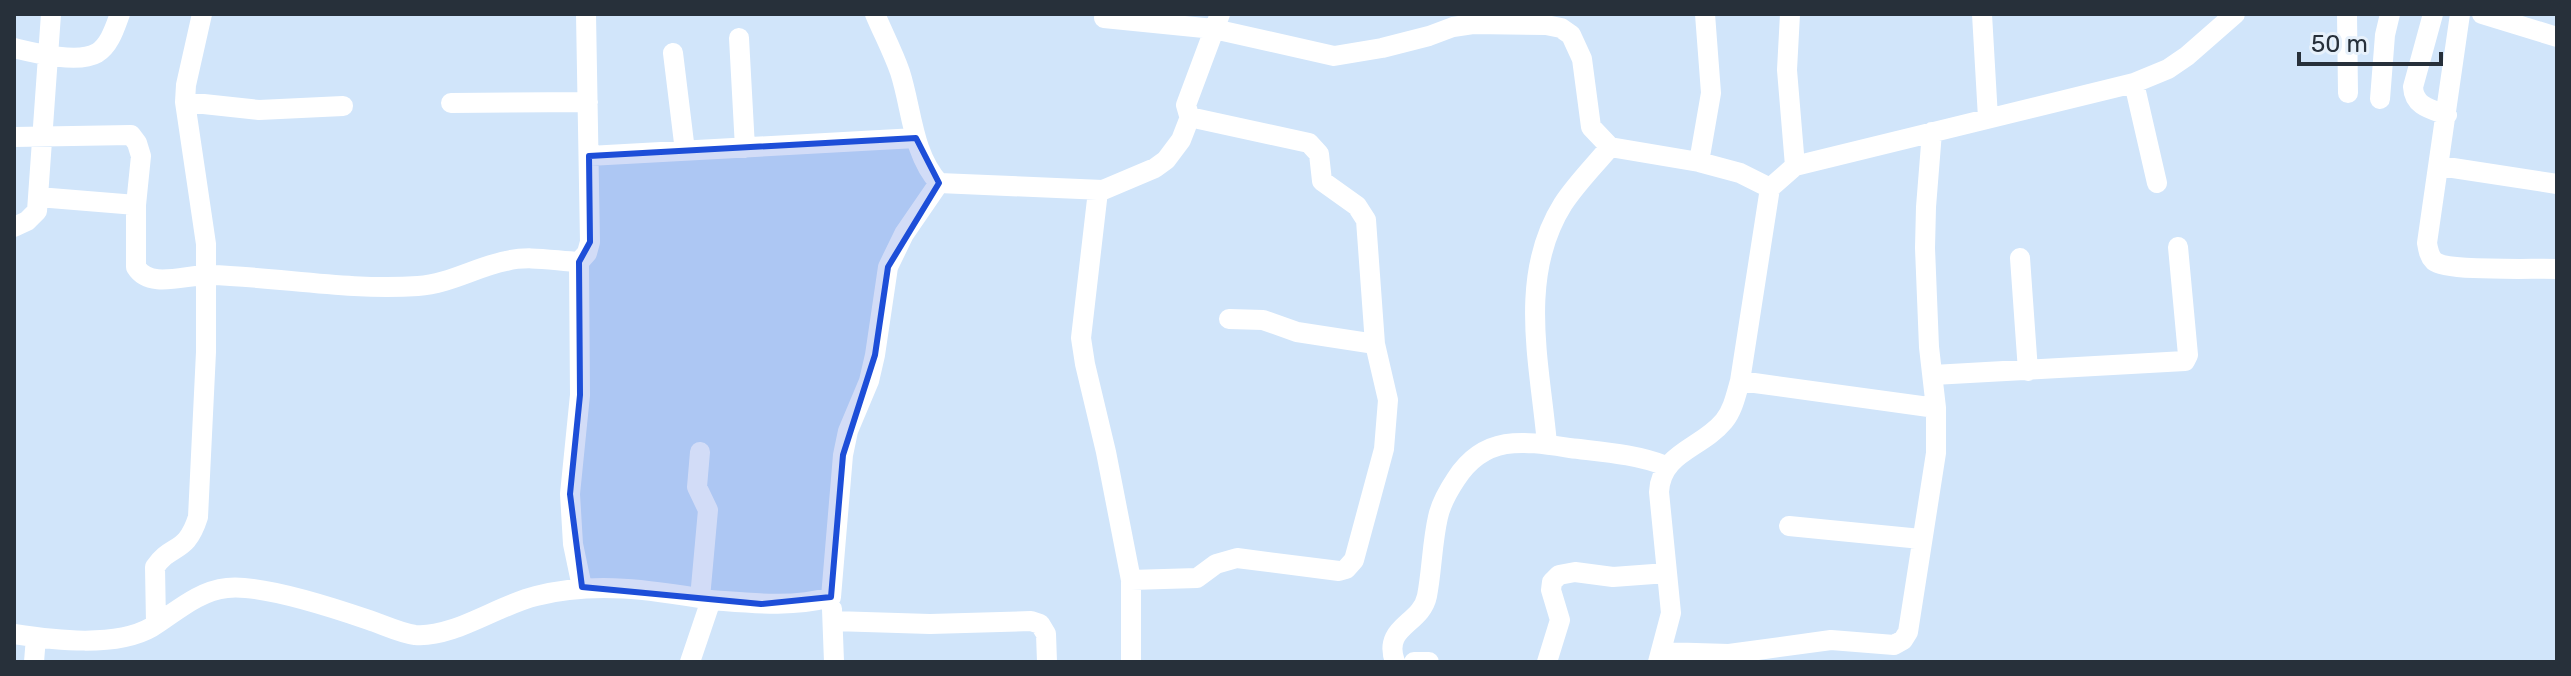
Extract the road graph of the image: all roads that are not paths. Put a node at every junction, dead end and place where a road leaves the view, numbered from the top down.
1 (51, 14) edge
2 (120, 14) edge
3 (586, 14) edge
4 (875, 14) edge
5 (1705, 14) edge
6 (1790, 14) edge
7 (1982, 14) edge
8 (2235, 14) edge
9 (2347, 14) edge
10 (2390, 14) edge
11 (2433, 14) edge
12 (2460, 14) edge
13 (2482, 14) edge
14 (200, 15) edge
15 (1104, 18) dead end
16 (1217, 21) edge
17 (2557, 37) edge
18 (739, 38) dead end
19 (14, 48) edge
20 (673, 53) dead end
21 (48, 55) junction
22 (2134, 83) junction
23 (2348, 93) dead end
24 (2380, 99) dead end
25 (185, 102) junction
26 (588, 102) junction
27 (451, 103) dead end
28 (343, 106) dead end
29 (2447, 115) junction
30 (1988, 118) junction
31 (1190, 119) junction
32 (1932, 132) junction
33 (14, 137) edge
34 (41, 137) junction
35 (916, 138) junction
36 (1610, 147) junction
37 (745, 148) junction
38 (685, 151) junction
39 (589, 156) junction
40 (1699, 162) junction
41 (1795, 166) junction
42 (2440, 166) junction
43 (939, 183) junction
44 (2157, 183) dead end
45 (2557, 184) edge
46 (1770, 188) junction
47 (1098, 191) junction
48 (38, 197) junction
49 (136, 205) junction
50 (14, 227) edge
51 (2178, 247) dead end
52 (2020, 258) dead end
53 (579, 262) junction
54 (2557, 269) edge
55 (207, 275) junction
56 (1229, 319) dead end
57 (1375, 344) junction
58 (2028, 371) junction
59 (1933, 375) junction
60 (1740, 381) junction
61 (1936, 408) junction
62 (1547, 444) junction
63 (700, 452) dead end
64 (1666, 466) junction
65 (1789, 526) dead end
66 (1921, 539) junction
67 (1667, 573) junction
68 (1131, 580) junction
69 (582, 587) junction
70 (831, 597) junction
71 (706, 599) junction
72 (833, 621) junction
73 (156, 623) junction
74 (14, 634) edge
75 (36, 637) junction
76 (1761, 656) edge
77 (1660, 657) edge
78 (34, 662) edge
79 (690, 662) edge
80 (834, 662) edge
81 (1047, 662) edge
82 (1131, 662) edge
83 (1395, 662) edge
84 (1414, 662) edge
85 (1429, 662) edge
86 (1547, 662) edge

1 - 21 street
2 - 21 street
3 - 26 street
4 - 35 street
5 - 40 street
6 - 41 street
7 - 30 street
8 - 22 street
9 - 23 street
10 - 24 street
11 - 29 street
12 - 29 street
13 - 17 street
14 - 25 street
15 - 16 street
16 - 31 street
16 - 36 street
18 - 37 street
19 - 21 street
20 - 38 street
21 - 34 street
22 - 30 street
22 - 44 street
25 - 28 street
25 - 55 street
26 - 27 street
26 - 39 street
29 - 42 street
30 - 32 street
31 - 47 street
31 - 57 street
32 - 41 street
32 - 59 street
33 - 34 street
34 - 48 street
34 - 49 street
35 - 37 street
35 - 43 street
36 - 40 street
36 - 62 street
37 - 38 street
38 - 39 street
39 - 53 street
40 - 46 street
41 - 46 street
42 - 45 street
42 - 54 street
43 - 47 street
43 - 70 street
46 - 60 street
47 - 68 street
48 - 49 street
48 - 50 street
49 - 55 street
51 - 58 street
52 - 58 street
53 - 55 street
53 - 69 street
55 - 73 street
56 - 57 street
57 - 68 street
58 - 59 street
59 - 61 street
60 - 61 street
60 - 64 street
61 - 66 street
62 - 64 street
62 - 83 street
63 - 71 street
64 - 67 street
65 - 66 street
66 - 76 street
67 - 77 street
67 - 86 street
68 - 82 street
69 - 71 street
69 - 73 street
70 - 71 street
70 - 72 street
71 - 79 street
72 - 80 street
72 - 81 street
73 - 75 street
74 - 75 street
75 - 78 street
76 - 77 street
84 - 85 street

